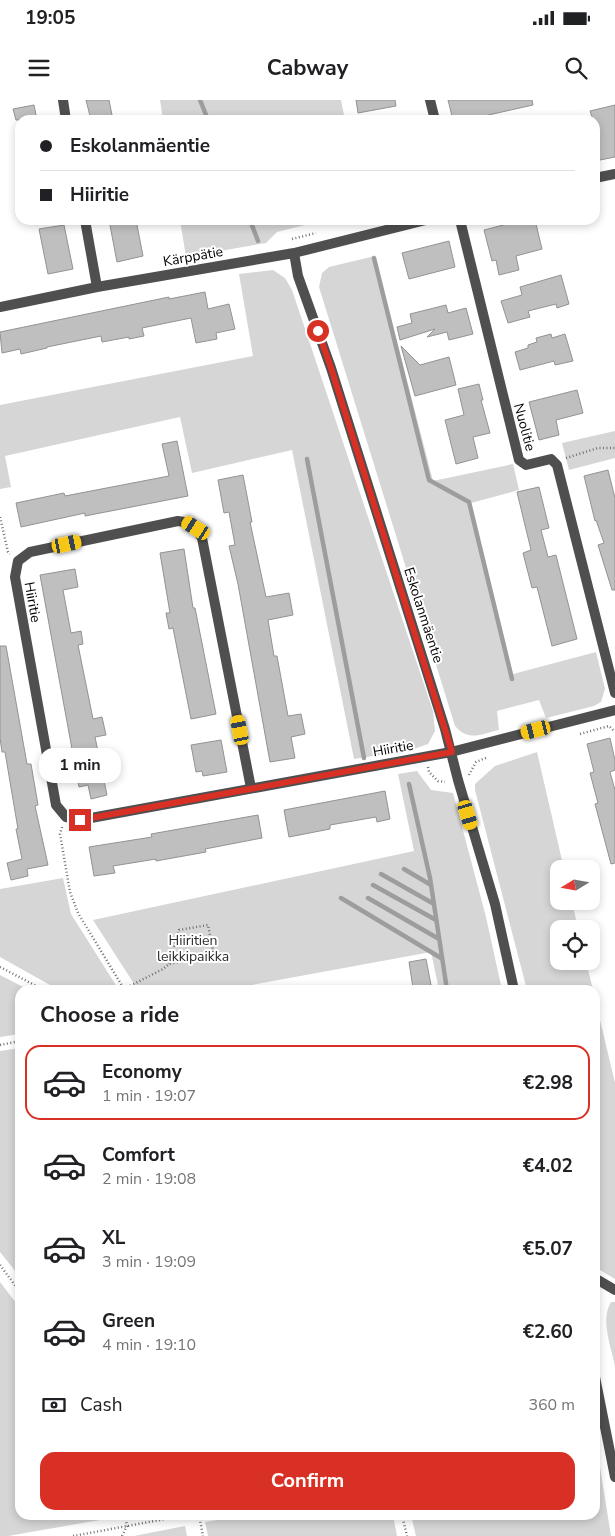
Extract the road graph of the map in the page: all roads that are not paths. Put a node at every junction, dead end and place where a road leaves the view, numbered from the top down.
1 (63, 100) edge
2 (430, 100) edge
3 (65, 115) edge
4 (434, 115) edge
5 (615, 174) edge
6 (600, 177) edge
7 (86, 225) edge
8 (405, 225) edge
9 (461, 225) edge
10 (294, 252) junction
11 (97, 287) junction
12 (0, 307) edge
13 (615, 693) edge
14 (615, 710) edge
15 (452, 752) junction
16 (251, 788) junction
17 (513, 985) edge
18 (600, 1281) edge
19 (615, 1290) edge
20 (600, 1402) edge
21 (615, 1477) edge

1 - 3 street
2 - 4 street
5 - 6 street
7 - 11 street
8 - 10 street, Kärppätie
9 - 13 street, Nuolitie
10 - 11 street, Kärppätie
10 - 15 street, Eskolanmäentie
11 - 12 street, Kärppätie
14 - 15 street, Hiiritie
15 - 16 street, Hiiritie
15 - 17 street, Eskolanmäentie
16 - 16 street, Hiiritie
18 - 19 street
20 - 21 street

